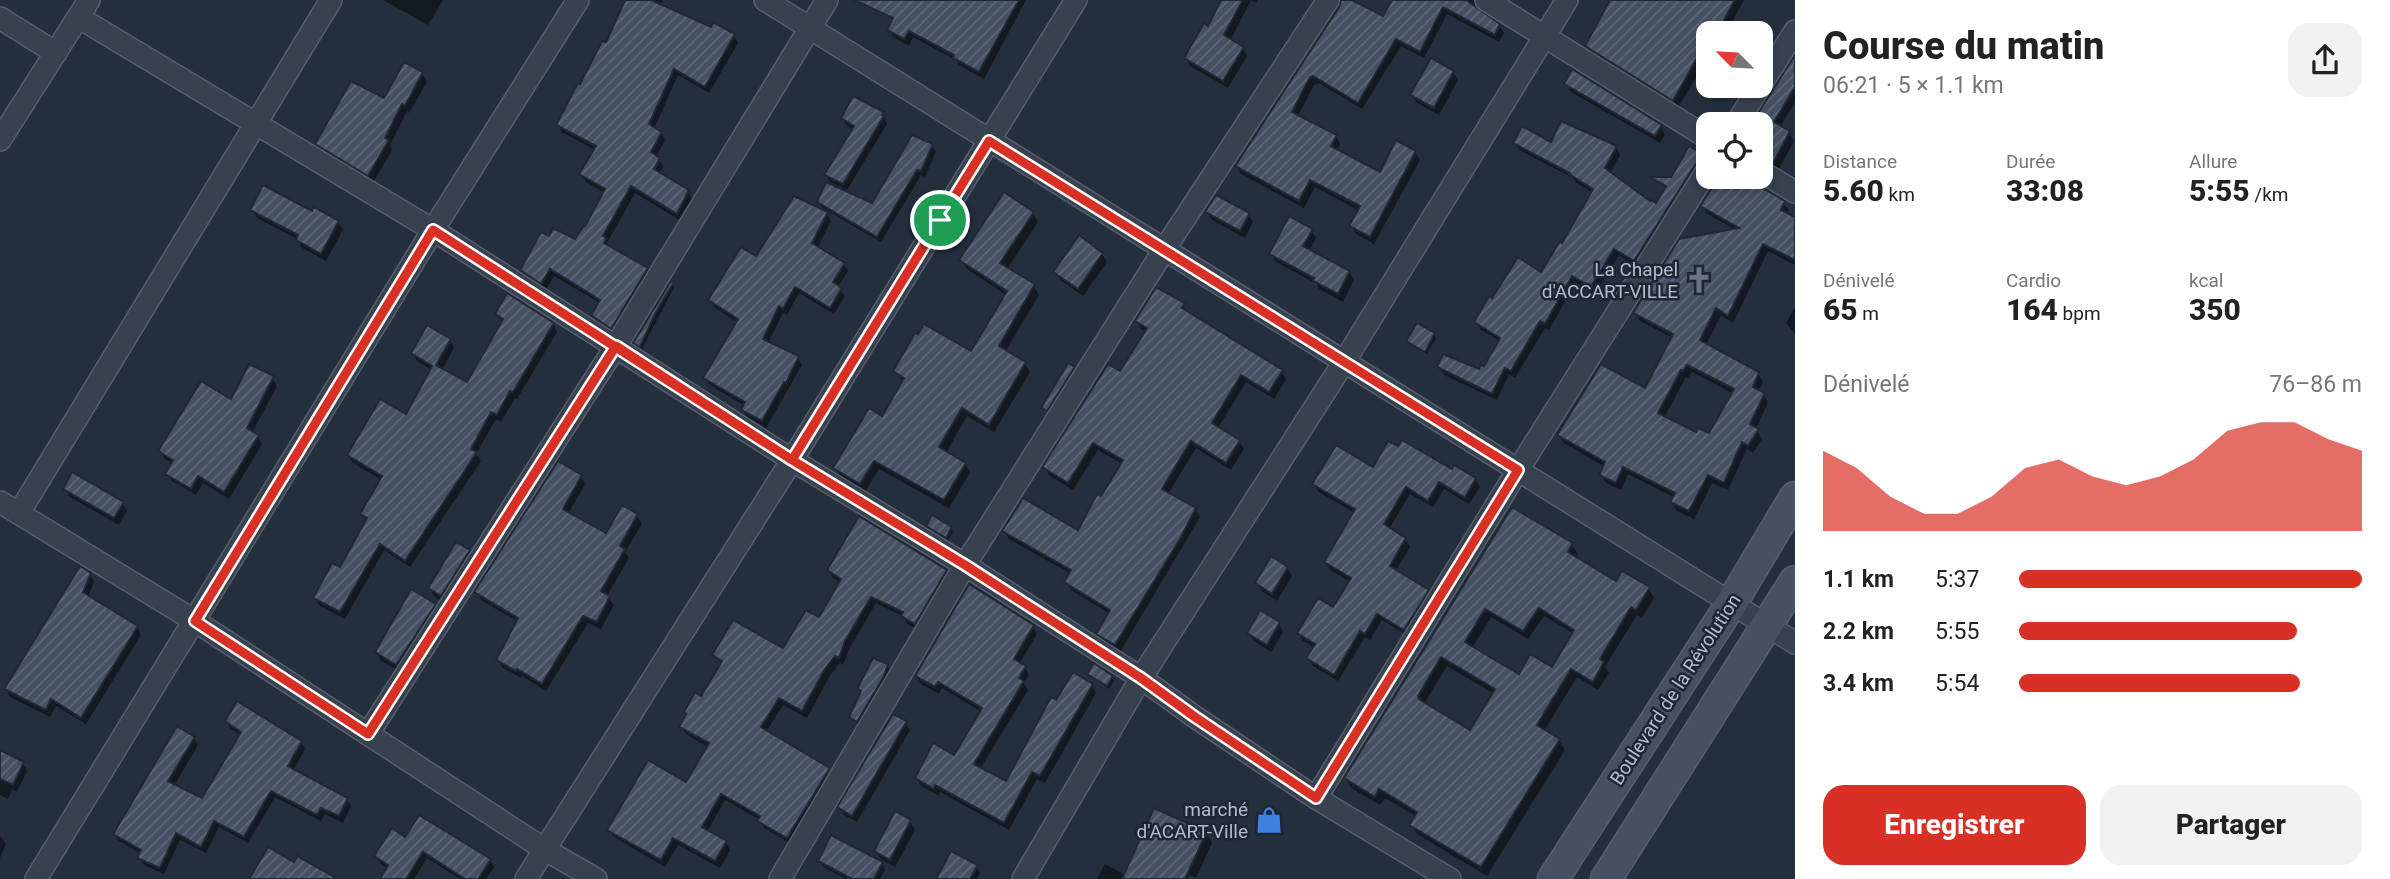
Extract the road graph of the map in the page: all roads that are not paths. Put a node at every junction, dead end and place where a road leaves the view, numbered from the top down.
1 (331, 0) edge
2 (578, 0) edge
3 (765, 0) edge
4 (827, 0) edge
5 (1076, 0) edge
6 (1328, 0) edge
7 (1486, 0) edge
8 (1567, 0) edge
9 (84, 8) edge
10 (0, 18) edge
11 (810, 28) junction
12 (1795, 31) edge
13 (1544, 37) junction
14 (56, 53) junction
15 (1744, 112) edge
16 (255, 122) junction
17 (1696, 131) edge
18 (0, 140) edge
19 (989, 141) junction
20 (1773, 179) edge
21 (1696, 188) edge
22 (1795, 192) edge
23 (433, 230) junction
24 (1164, 250) junction
25 (616, 346) junction
26 (1344, 362) junction
27 (792, 460) junction
28 (1518, 470) junction
29 (1795, 497) edge
30 (0, 502) edge
31 (19, 513) junction
32 (965, 565) junction
33 (1795, 581) edge
34 (1731, 604) junction
35 (195, 621) junction
36 (1767, 626) junction
37 (1795, 643) edge
38 (1141, 678) junction
39 (368, 734) junction
40 (1316, 798) junction
41 (544, 849) junction
42 (36, 879) edge
43 (526, 879) edge
44 (596, 879) edge
45 (780, 879) edge
46 (1023, 879) edge
47 (1450, 879) edge
48 (1553, 879) edge
49 (1606, 879) edge

1 - 16 street
2 - 23 street
3 - 11 street
4 - 11 street
5 - 19 street
6 - 24 street
7 - 13 street
8 - 13 street
9 - 14 street
9 - 16 street
10 - 14 street
11 - 19 street
11 - 25 street
12 - 15 street
13 - 17 street
13 - 26 street
14 - 18 street
16 - 23 street
16 - 31 street
19 - 24 street
19 - 27 street
20 - 22 street
21 - 28 street
23 - 25 street
23 - 35 street
24 - 26 street
24 - 32 street
25 - 27 street
25 - 39 street
26 - 28 street
26 - 38 street
27 - 32 street
27 - 41 street
28 - 34 street
28 - 40 street
29 - 34 main road, Boulevard de la Révolution
30 - 31 street
31 - 35 street
32 - 38 street
32 - 45 street
33 - 36 main road
34 - 36 street
34 - 48 main road, Boulevard de la Révolution
35 - 39 street
35 - 42 street
36 - 37 street
36 - 49 main road
38 - 40 street
38 - 46 street
39 - 41 street
40 - 47 street
41 - 43 street
41 - 44 street

